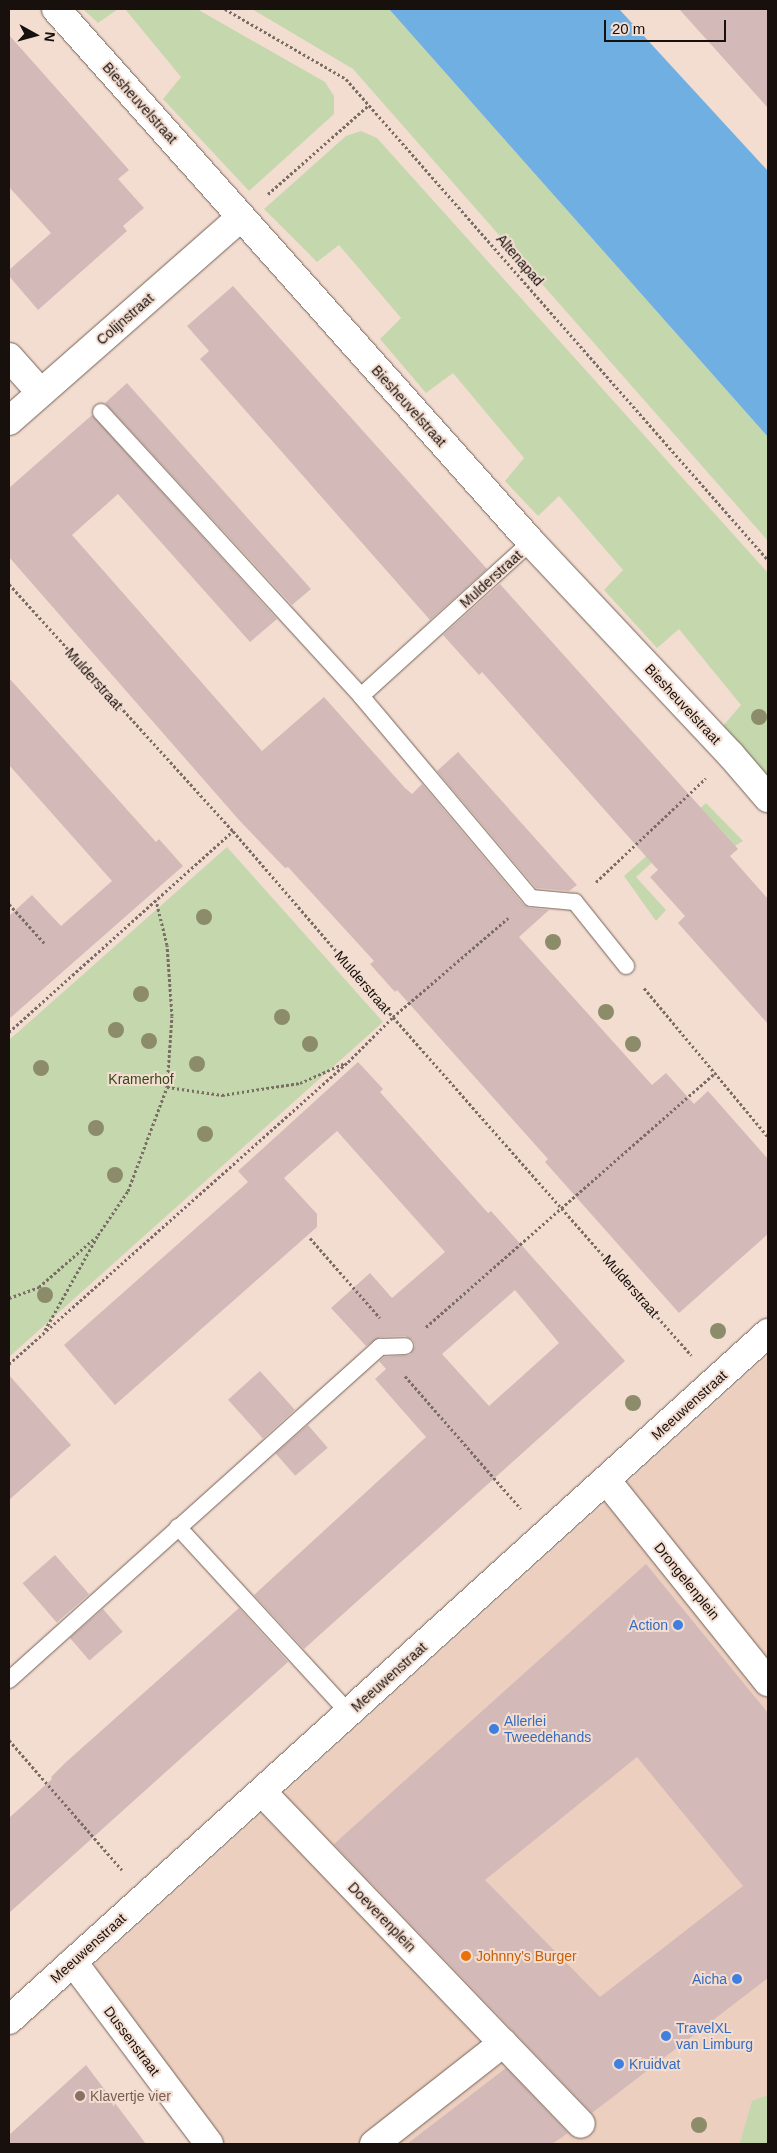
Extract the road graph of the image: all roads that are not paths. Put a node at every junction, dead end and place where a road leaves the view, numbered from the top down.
1 (56, 9) edge
2 (241, 217) junction
3 (9, 357) edge
4 (41, 393) junction
5 (101, 412) dead end
6 (9, 421) edge
7 (532, 542) junction
8 (361, 696) junction
9 (768, 798) edge
10 (626, 966) road end
11 (768, 1333) edge
12 (405, 1346) road end
13 (606, 1480) junction
14 (178, 1527) junction
15 (9, 1680) edge
16 (768, 1682) edge
17 (348, 1713) junction
18 (262, 1792) junction
19 (73, 1962) junction
20 (9, 2020) edge
21 (503, 2043) junction
22 (581, 2124) dead end
23 (209, 2144) edge
24 (374, 2144) edge

1 - 2 street, Biesheuvelstraat
2 - 4 street, Colijnstraat
2 - 7 street, Biesheuvelstraat
3 - 4 street
4 - 6 street, Colijnstraat
5 - 8 lane
7 - 8 lane, Mulderstraat
7 - 9 street, Biesheuvelstraat
8 - 10 lane
11 - 13 street, Meeuwenstraat
12 - 14 lane
13 - 16 street, Drongelenplein
13 - 17 street, Meeuwenstraat
14 - 15 lane
14 - 17 lane
17 - 18 street, Meeuwenstraat
18 - 19 street, Meeuwenstraat
18 - 21 street, Doeverenplein
19 - 20 street, Meeuwenstraat
19 - 23 street, Dussenstraat
21 - 22 street, Doeverenplein
21 - 24 street

